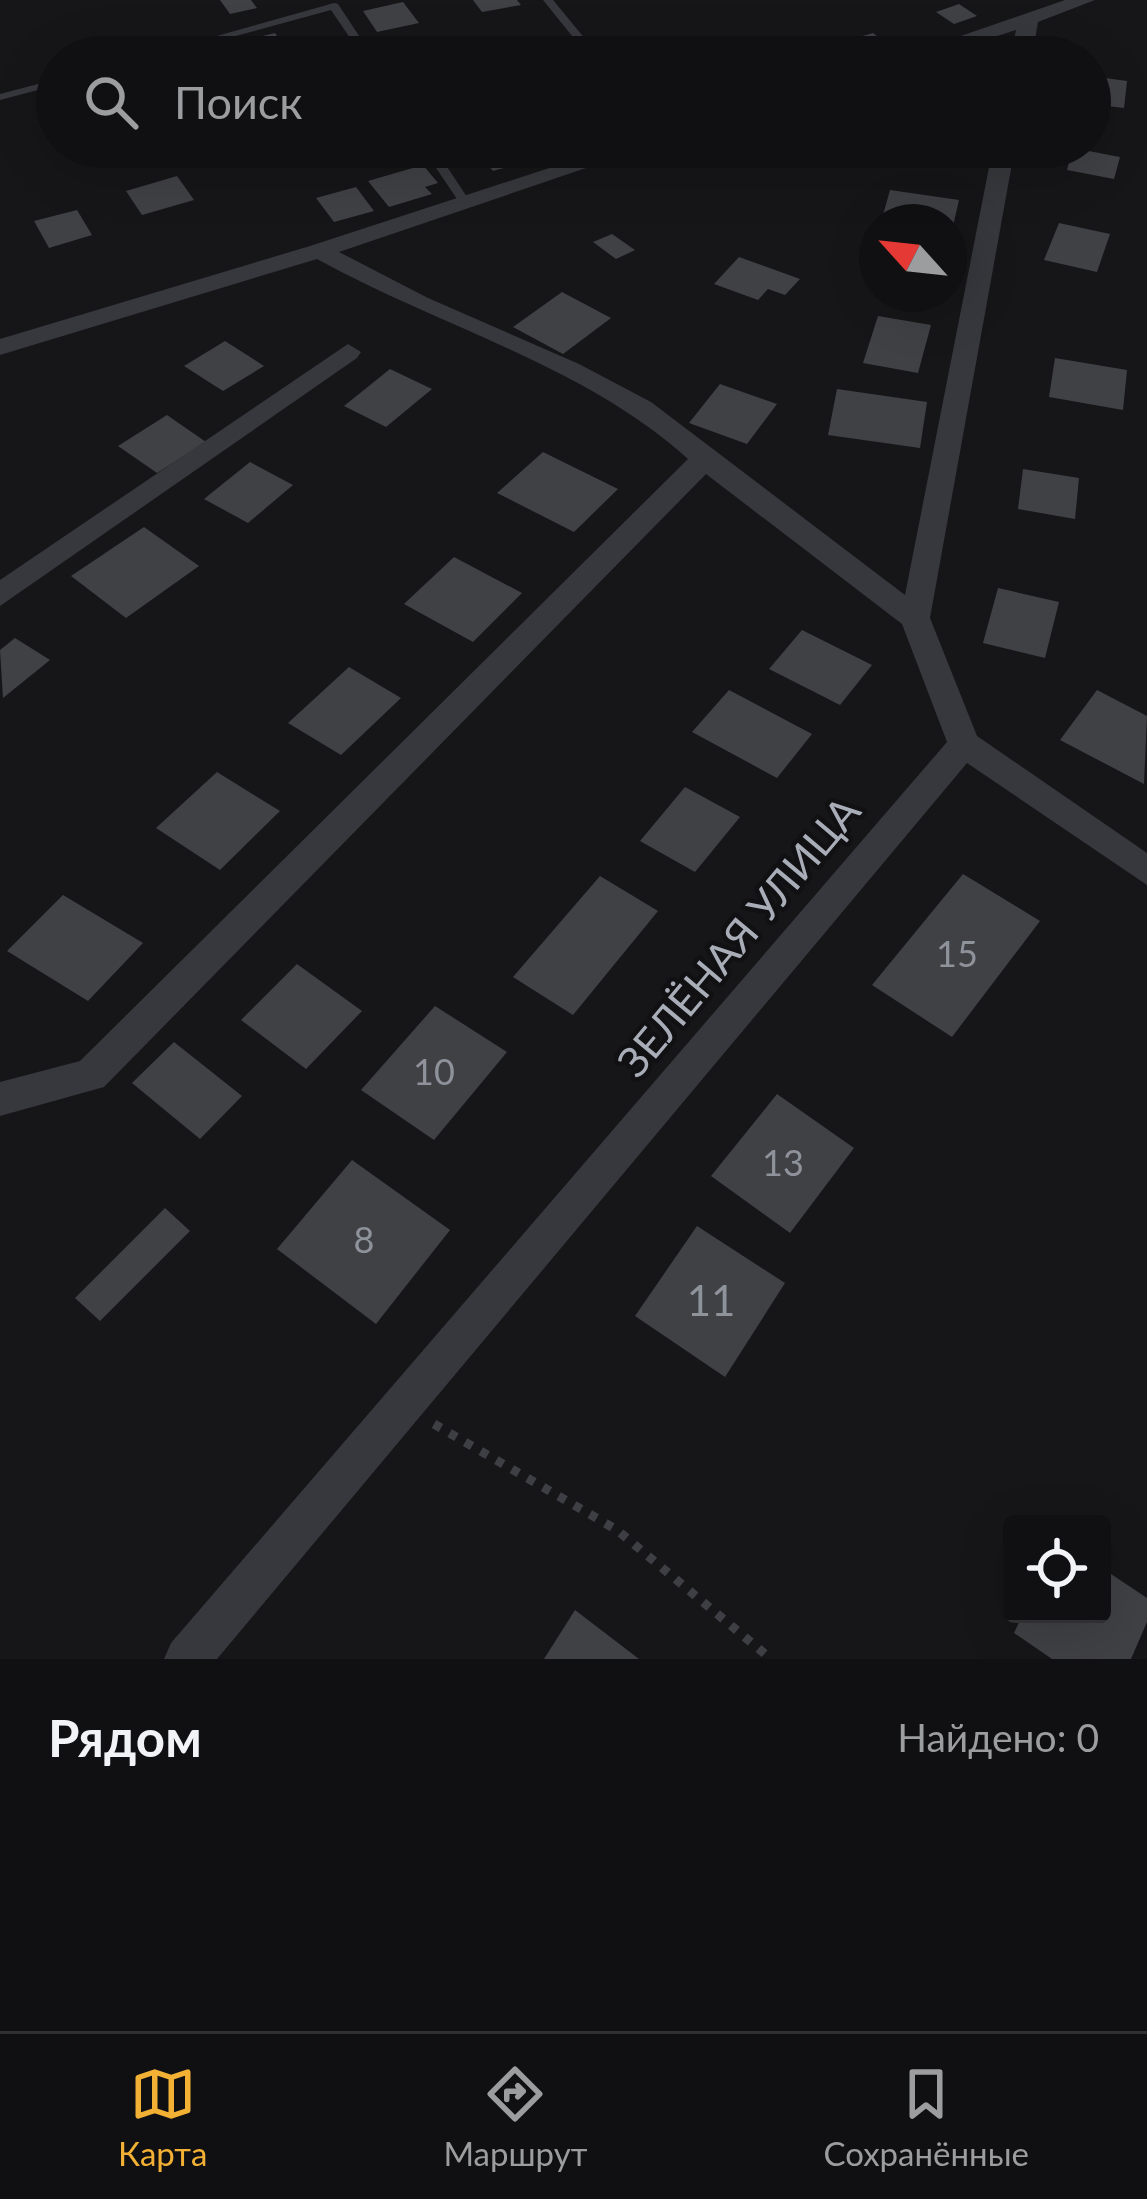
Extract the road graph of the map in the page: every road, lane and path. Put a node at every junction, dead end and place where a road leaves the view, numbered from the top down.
1 (357, 0) edge
2 (548, 0) edge
3 (1085, 0) edge
4 (334, 6) junction
5 (1028, 19) junction
6 (224, 36) edge
7 (354, 36) edge
8 (578, 36) edge
9 (976, 36) edge
10 (1025, 36) edge
11 (36, 88) edge
12 (0, 97) edge
13 (442, 168) edge
14 (572, 168) edge
15 (1000, 168) edge
16 (465, 203) junction
17 (319, 251) junction
18 (0, 346) edge
19 (349, 352) dead end
20 (705, 459) junction
21 (0, 596) edge
22 (915, 618) junction
23 (964, 744) junction
24 (1147, 871) edge
25 (0, 1099) edge
26 (401, 1406) junction
27 (188, 1659) edge
28 (771, 1659) edge

1 - 4 lane
2 - 8 lane
3 - 5 street
4 - 6 lane
4 - 7 lane
5 - 9 street
5 - 10 street
11 - 12 lane
13 - 16 lane
14 - 16 street
15 - 22 street
16 - 17 street
17 - 18 street
17 - 20 street
19 - 21 street
20 - 22 street
20 - 25 street
22 - 23 street
23 - 24 street
23 - 26 street, ЗЕЛЁНАЯ УЛИЦА
26 - 27 street, ЗЕЛЁНАЯ УЛИЦА
26 - 28 path

